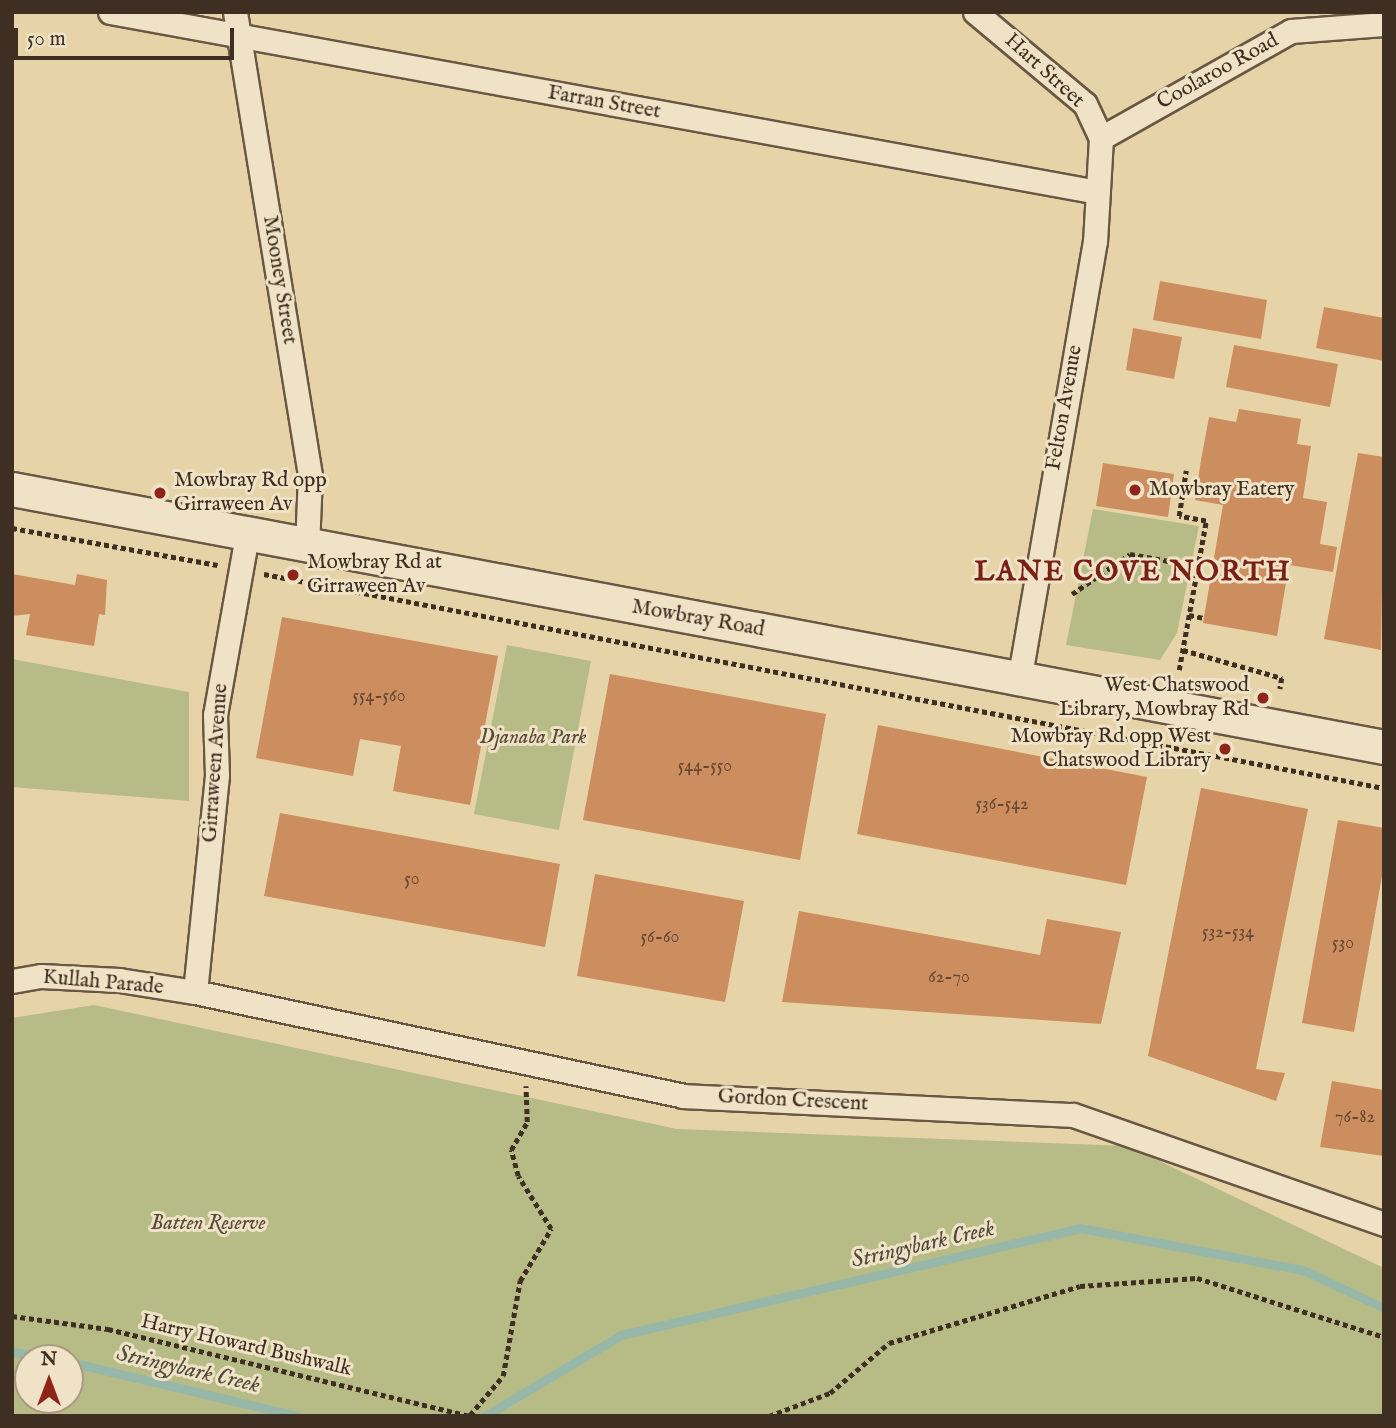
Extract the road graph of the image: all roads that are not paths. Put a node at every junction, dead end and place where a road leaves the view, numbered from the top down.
1 (110, 12) edge
2 (235, 12) edge
3 (975, 12) edge
4 (1384, 24) edge
5 (240, 36) junction
6 (1101, 138) junction
7 (1098, 192) junction
8 (12, 489) edge
9 (247, 536) junction
10 (307, 548) junction
11 (1020, 677) junction
12 (1384, 747) edge
13 (12, 981) edge
14 (195, 992) junction
15 (1384, 1224) edge

1 - 5 street, Farran Street
2 - 5 street, Mooney Street
3 - 6 street, Hart Street
4 - 6 street, Coolaroo Road
5 - 7 street, Farran Street
5 - 10 street, Mooney Street
6 - 7 street, Felton Avenue
7 - 11 street, Felton Avenue
8 - 9 main road, Mowbray Road
9 - 10 main road, Mowbray Road
9 - 14 street, Girraween Avenue
10 - 11 main road, Mowbray Road
11 - 12 main road, Mowbray Road
13 - 14 street, Kullah Parade
14 - 15 street, Gordon Crescent

